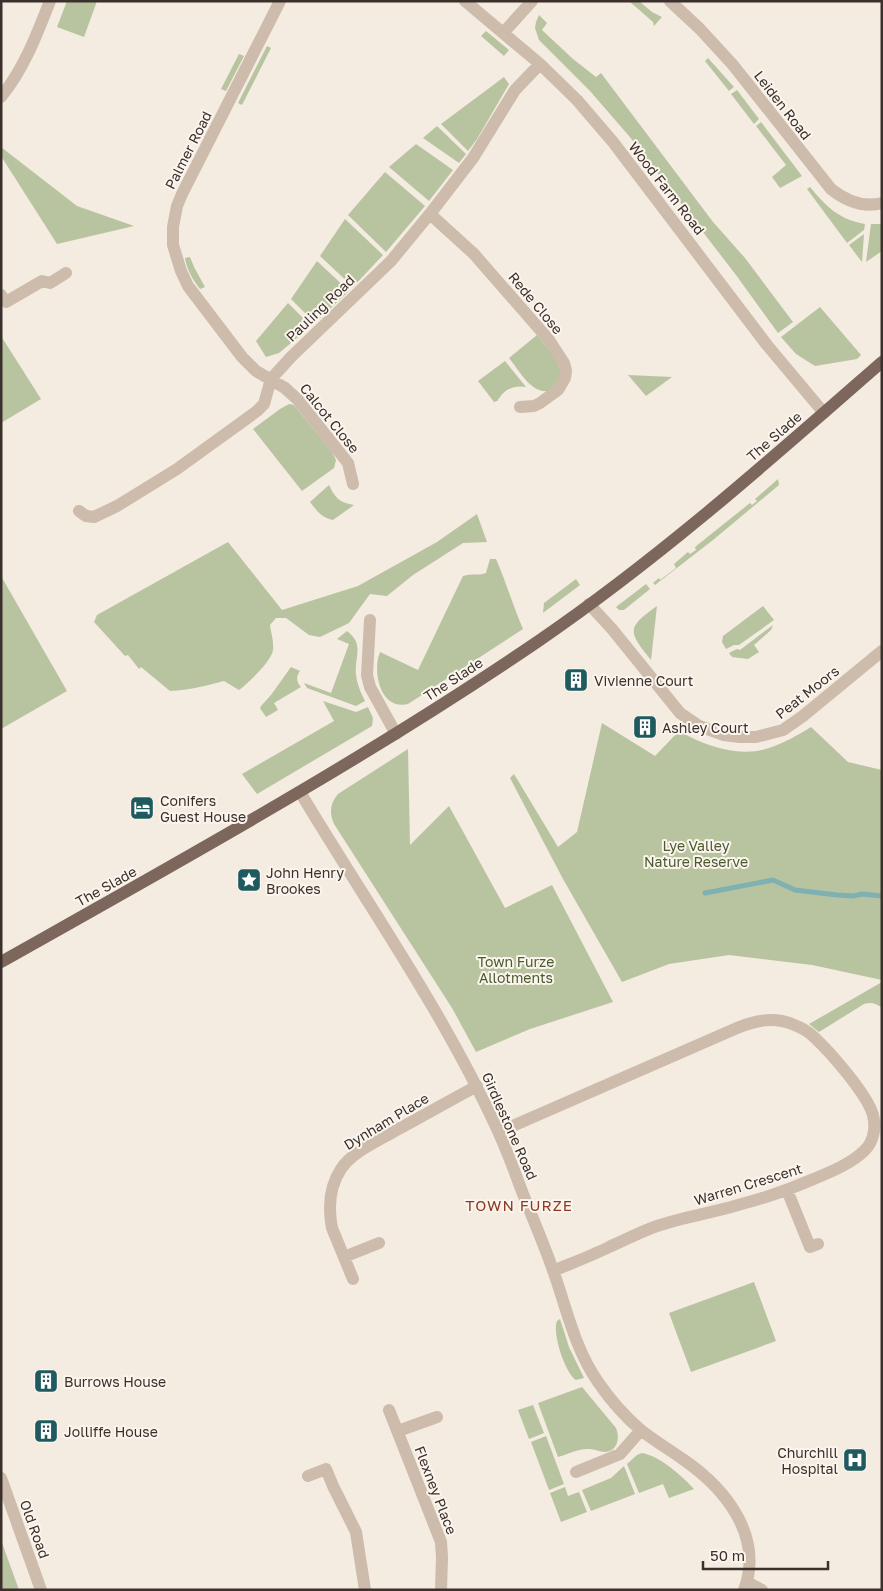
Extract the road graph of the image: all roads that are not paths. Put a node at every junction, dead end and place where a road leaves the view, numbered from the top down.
1 (50, 1) edge
2 (280, 1) edge
3 (465, 1) edge
4 (532, 1) edge
5 (670, 1) edge
6 (504, 32) junction
7 (540, 64) junction
8 (1, 96) edge
9 (882, 203) edge
10 (430, 214) junction
11 (66, 273) dead end
12 (3, 301) edge
13 (882, 362) edge
14 (271, 379) junction
15 (520, 407) dead end
16 (824, 413) junction
17 (353, 484) dead end
18 (80, 511) dead end
19 (589, 604) junction
20 (370, 620) dead end
21 (882, 651) edge
22 (396, 734) junction
23 (300, 792) junction
24 (1, 962) edge
25 (477, 1086) junction
26 (499, 1132) junction
27 (877, 1143) edge
28 (788, 1190) junction
29 (380, 1243) dead end
30 (818, 1244) dead end
31 (344, 1257) junction
32 (553, 1271) junction
33 (352, 1279) dead end
34 (390, 1410) dead end
35 (437, 1417) dead end
36 (641, 1430) junction
37 (398, 1432) junction
38 (576, 1472) dead end
39 (308, 1476) dead end
40 (1, 1478) edge
41 (745, 1586) edge
42 (41, 1590) edge
43 (365, 1590) edge
44 (441, 1590) edge
45 (762, 1590) edge

1 - 8 street
2 - 14 street, Palmer Road
3 - 6 street, Wood Farm Road
4 - 6 street
5 - 9 street, Leiden Road
6 - 7 street, Wood Farm Road
7 - 10 street, Pauling Road
7 - 16 street, Wood Farm Road
10 - 14 street, Pauling Road
10 - 15 street, Rede Close
11 - 12 street
13 - 16 main road, The Slade
14 - 17 street, Calcot Close
14 - 18 street, Pauling Road
16 - 19 main road, The Slade
19 - 21 street, Peat Moors
19 - 22 main road, The Slade
20 - 22 street
22 - 23 main road, The Slade
23 - 24 main road, The Slade
23 - 25 street, Girdlestone Road
25 - 26 street, Girdlestone Road
25 - 31 street, Dynham Place
26 - 27 street, Warren Crescent
26 - 32 street, Girdlestone Road
27 - 28 street, Warren Crescent
28 - 30 street
28 - 32 street, Warren Crescent
29 - 31 street
31 - 33 street, Dynham Place
32 - 36 street, Girdlestone Road
34 - 37 street, Flexney Place
35 - 37 street
36 - 38 street
36 - 41 street, Girdlestone Road
37 - 44 street, Flexney Place
39 - 43 street
40 - 42 street, Old Road
41 - 45 street

